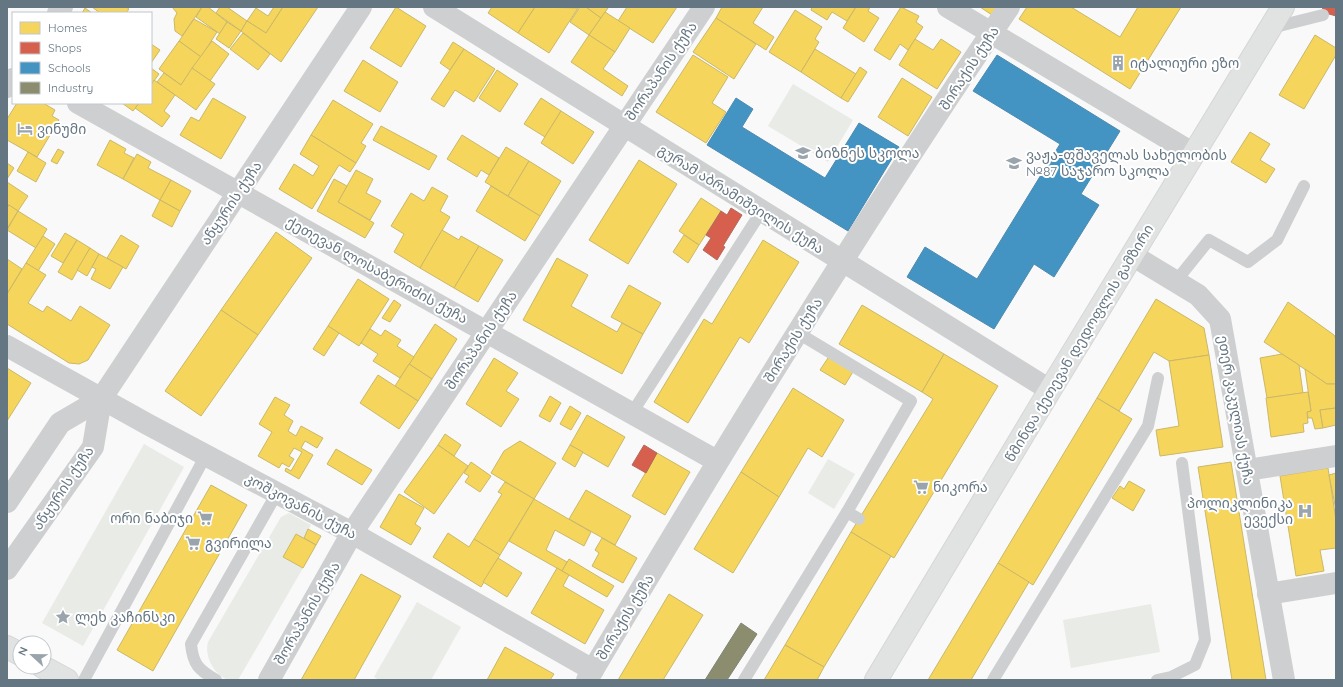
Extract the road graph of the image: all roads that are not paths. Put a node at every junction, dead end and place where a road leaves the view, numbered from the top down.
1 (361, 7) edge
2 (434, 7) edge
3 (704, 7) edge
4 (948, 7) edge
5 (1009, 7) edge
6 (1283, 7) edge
7 (1323, 15) dead end
8 (1271, 28) junction
9 (991, 33) junction
10 (80, 104) edge
11 (625, 126) junction
12 (1194, 154) junction
13 (1304, 186) dead end
14 (238, 193) junction
15 (761, 212) junction
16 (1132, 255) junction
17 (842, 262) junction
18 (1176, 281) junction
19 (487, 332) junction
20 (798, 333) junction
21 (7, 346) edge
22 (1158, 378) dead end
23 (1050, 390) junction
24 (101, 399) junction
25 (632, 413) junction
26 (206, 455) junction
27 (1336, 456) edge
28 (718, 461) junction
29 (1182, 463) dead end
30 (1247, 470) junction
31 (277, 493) junction
32 (7, 502) edge
33 (847, 512) junction
34 (859, 519) dead end
35 (352, 533) junction
36 (7, 569) edge
37 (1336, 583) edge
38 (1268, 594) junction
39 (52, 672) edge
40 (590, 675) edge
41 (67, 680) edge
42 (84, 680) edge
43 (216, 680) edge
44 (269, 680) edge
45 (744, 680) edge
46 (876, 680) edge
47 (993, 680) edge
48 (1157, 680) edge
49 (1284, 680) edge

1 - 14 street, აწყურის ქუჩა
2 - 11 street, გურამ აბრამიშვილის ქუჩა
3 - 11 street, შორაპანის ქუჩა
4 - 9 street
5 - 9 street, შირაქის ქუჩა
6 - 8 main road, წმინდა ქეთევან დედოფლის გამზირი
7 - 8 lane
8 - 12 main road, წმინდა ქეთევან დედოფლის გამზირი
9 - 12 street
9 - 17 street, შირაქის ქუჩა
10 - 14 street, ქეთევან ლოსაბერიძის ქუჩა
11 - 15 street, გურამ აბრამიშვილის ქუჩა
11 - 19 street, შორაპანის ქუჩა
12 - 16 main road, წმინდა ქეთევან დედოფლის გამზირი
13 - 18 lane
14 - 19 street, ქეთევან ლოსაბერიძის ქუჩა
14 - 24 street, აწყურის ქუჩა
15 - 17 street, გურამ აბრამიშვილის ქუჩა
15 - 25 lane
16 - 18 street, ეთერ კაკულიას ქუჩა
16 - 23 main road, წმინდა ქეთევან დედოფლის გამზირი
17 - 20 street, შირაქის ქუჩა
17 - 23 street, გურამ აბრამიშვილის ქუჩა
18 - 30 street, ეთერ კაკულიას ქუჩა
19 - 25 street, ქეთევან ლოსაბერიძის ქუჩა
19 - 35 street, შორაპანის ქუჩა
20 - 28 street, შირაქის ქუჩა
20 - 33 lane
21 - 24 street, კოშკოვანის ქუჩა
22 - 47 lane
23 - 46 main road, წმინდა ქეთევან დედოფლის გამზირი
24 - 26 street, კოშკოვანის ქუჩა
24 - 32 street, აწყურის ქუჩა
24 - 36 street, აწყურის ქუჩა
25 - 28 street, ქეთევან ლოსაბერიძის ქუჩა
26 - 31 street, კოშკოვანის ქუჩა
26 - 42 lane
27 - 30 street
28 - 40 street, შირაქის ქუჩა
29 - 48 lane
30 - 38 street, ეთერ კაკულიას ქუჩა
31 - 35 street, კოშკოვანის ქუჩა
31 - 43 lane
33 - 34 lane
33 - 45 lane
35 - 40 street, კოშკოვანის ქუჩა
35 - 44 street, შორაპანის ქუჩა
37 - 38 street
38 - 49 street, ეთერ კაკულიას ქუჩა
39 - 41 main road

